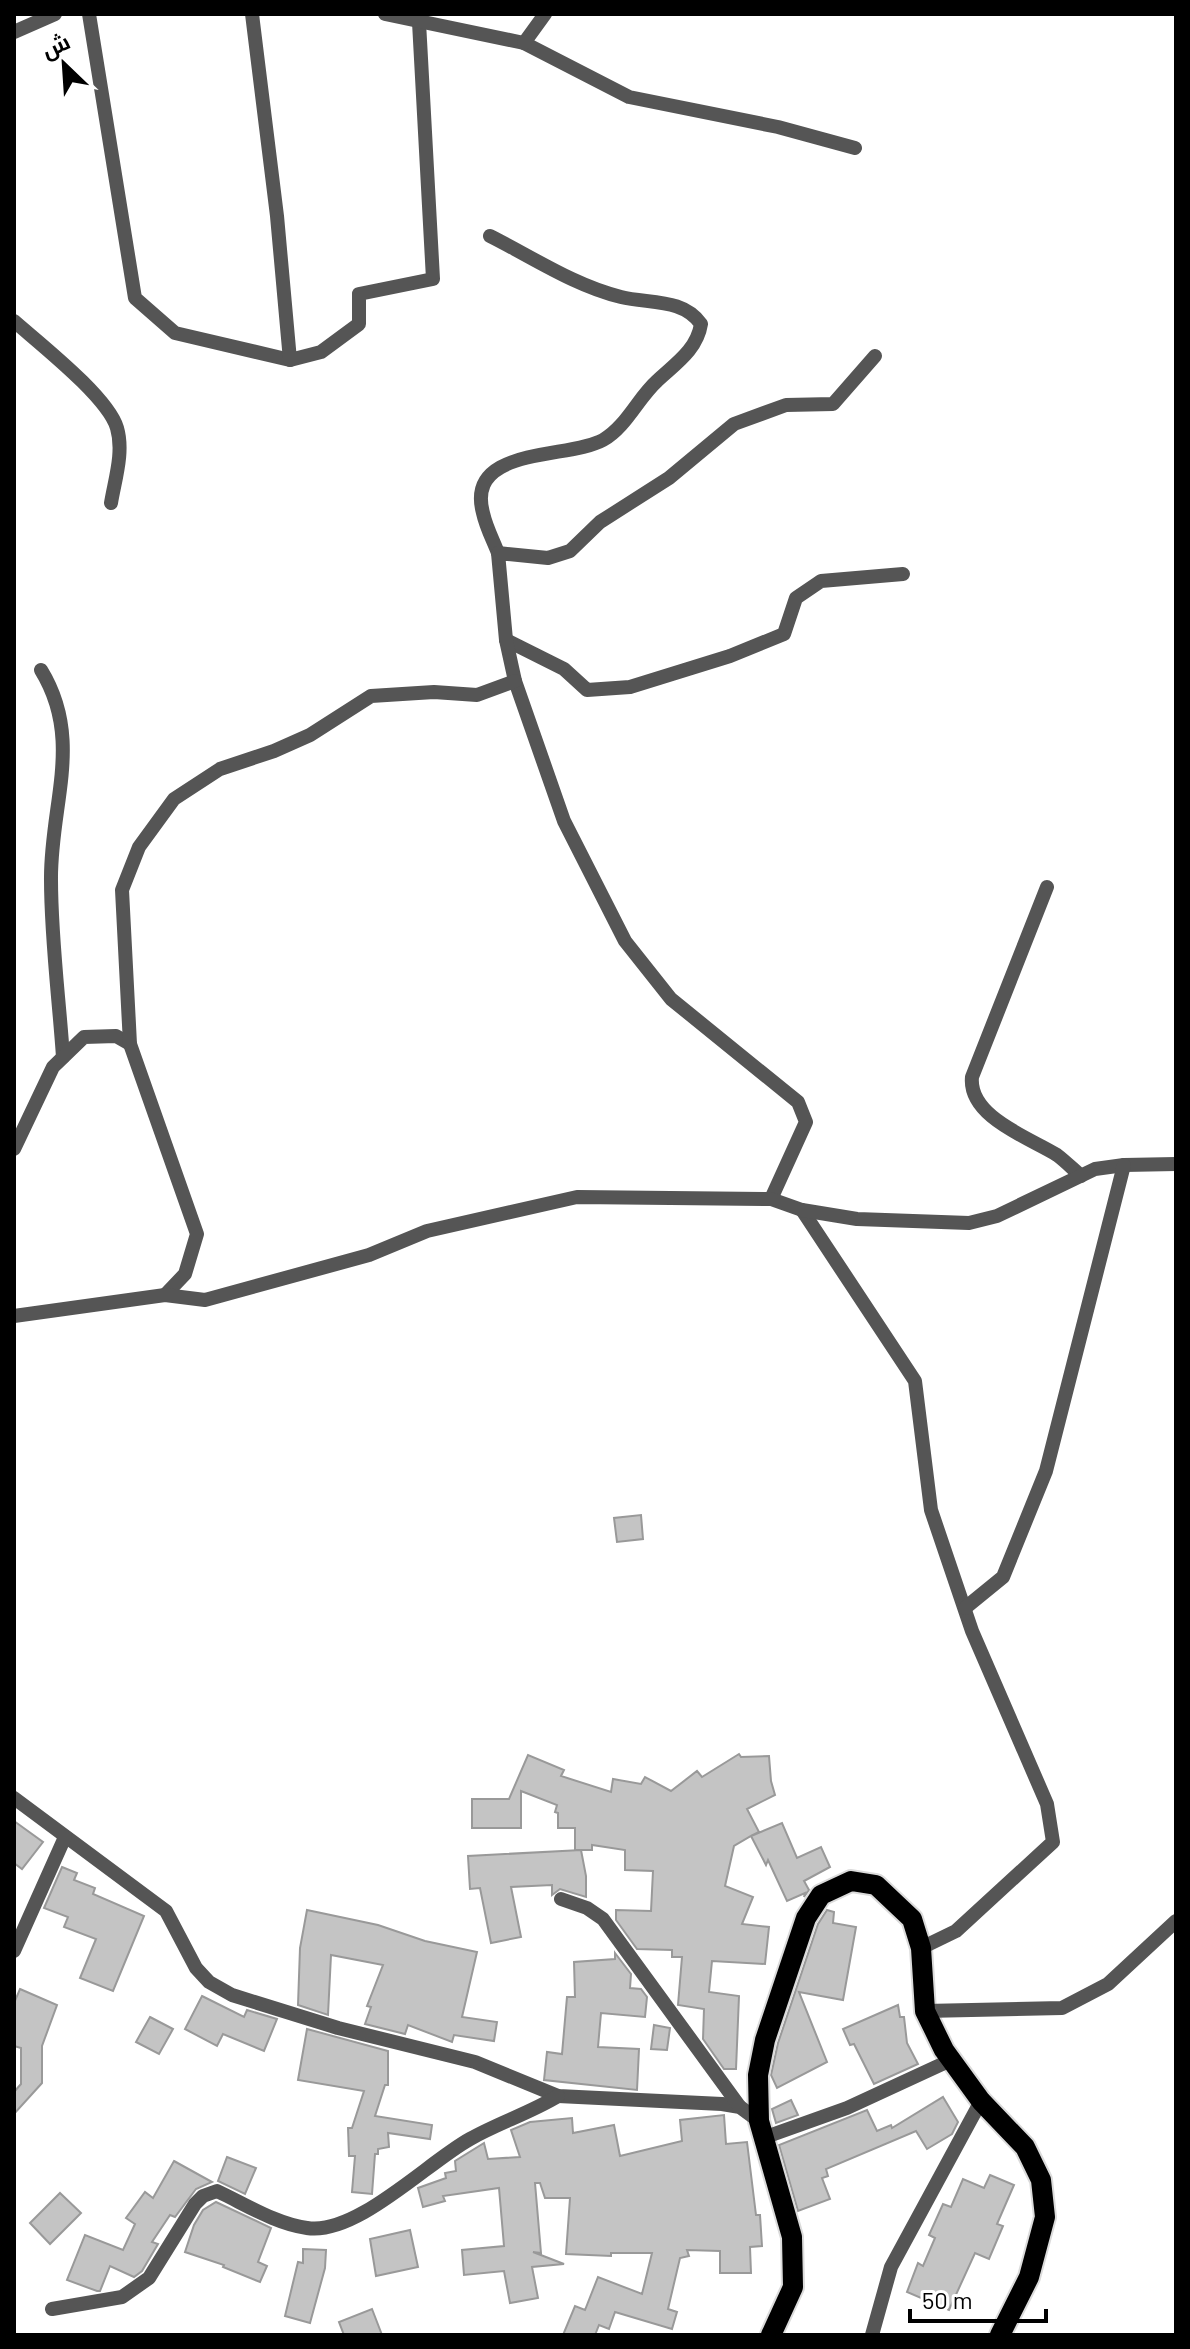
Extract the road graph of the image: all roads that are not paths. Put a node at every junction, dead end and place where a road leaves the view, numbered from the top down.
1 (55, 14) edge
2 (89, 14) edge
3 (252, 14) edge
4 (385, 14) edge
5 (545, 14) edge
6 (419, 22) junction
7 (14, 32) edge
8 (524, 43) junction
9 (855, 148) dead end
10 (490, 236) dead end
11 (14, 321) edge
12 (875, 356) dead end
13 (290, 360) junction
14 (111, 503) dead end
15 (498, 553) junction
16 (903, 574) dead end
17 (506, 640) junction
18 (41, 670) dead end
19 (515, 681) junction
20 (1047, 887) dead end
21 (130, 1044) junction
22 (63, 1057) junction
23 (14, 1149) edge
24 (1176, 1164) edge
25 (1124, 1165) junction
26 (1081, 1176) junction
27 (771, 1199) junction
28 (802, 1210) junction
29 (165, 1295) junction
30 (14, 1316) edge
31 (965, 1608) junction
32 (14, 1798) edge
33 (65, 1837) junction
34 (561, 1899) dead end
35 (1176, 1921) edge
36 (921, 1948) junction
37 (14, 1951) edge
38 (925, 2011) junction
39 (951, 2060) junction
40 (558, 2096) junction
41 (981, 2101) junction
42 (740, 2107) junction
43 (761, 2129) junction
44 (52, 2309) dead end
45 (771, 2335) edge
46 (872, 2335) edge
47 (1000, 2335) edge

1 - 7 street
2 - 13 street
3 - 13 street
4 - 6 street
5 - 8 street
6 - 8 street
6 - 13 street
8 - 9 street
10 - 15 street
11 - 14 street
12 - 15 street
15 - 17 street
16 - 17 street
17 - 19 street
18 - 22 street
19 - 21 street
19 - 27 street
20 - 26 street
21 - 22 street
21 - 29 street
22 - 23 street
24 - 25 street
25 - 26 street
25 - 31 street
26 - 28 street
27 - 28 street
27 - 29 street
28 - 31 street
29 - 30 street
31 - 36 street
32 - 33 street
33 - 37 street
33 - 40 street
34 - 42 street
35 - 38 street
36 - 38 main road
36 - 43 main road
38 - 39 main road
39 - 41 main road
39 - 43 street
40 - 42 street
40 - 44 street
41 - 46 street
41 - 47 main road
42 - 43 street
43 - 45 main road

